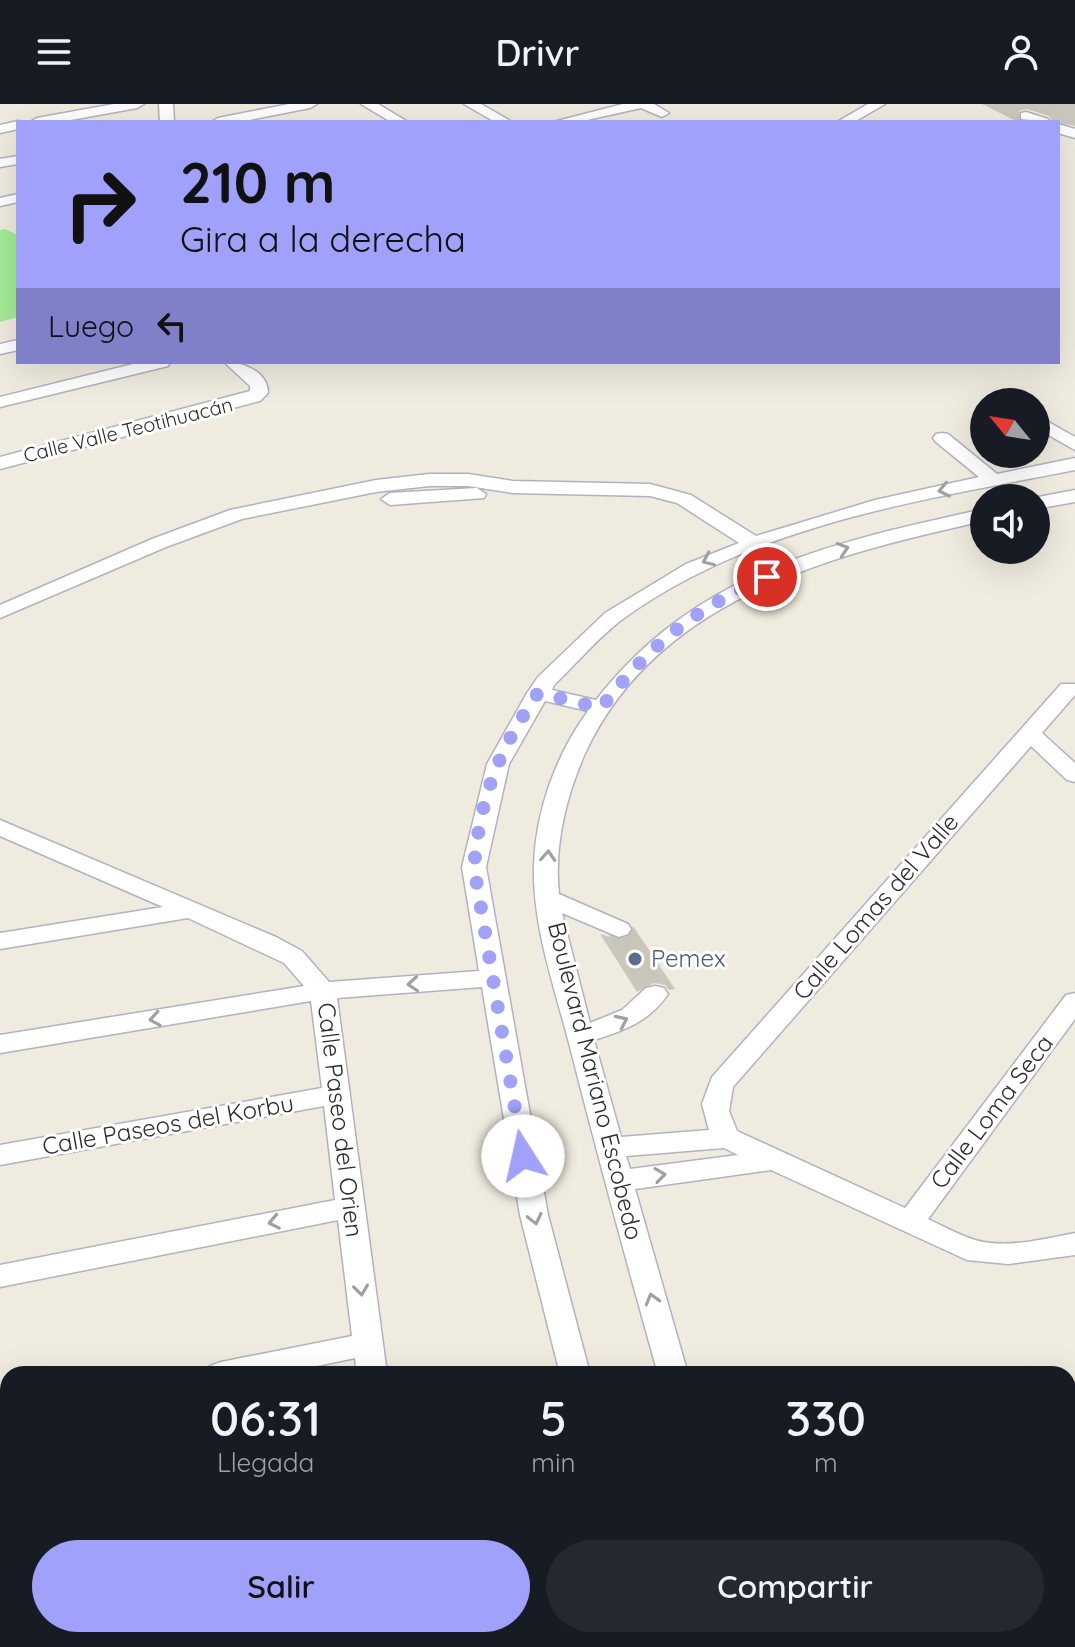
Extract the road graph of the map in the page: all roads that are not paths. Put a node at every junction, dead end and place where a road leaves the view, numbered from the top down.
1 (310, 104) edge
2 (368, 104) edge
3 (471, 104) edge
4 (566, 104) edge
5 (642, 104) edge
6 (878, 104) edge
7 (144, 107) edge
8 (284, 109) junction
9 (67, 110) edge
10 (662, 113) dead end
11 (590, 116) junction
12 (1026, 116) dead end
13 (42, 120) edge
14 (228, 120) edge
15 (301, 120) edge
16 (397, 120) edge
17 (501, 120) edge
18 (570, 120) edge
19 (848, 120) edge
20 (1037, 120) edge
21 (154, 364) edge
22 (234, 364) edge
23 (0, 402) edge
24 (1050, 429) edge
25 (942, 438) dead end
26 (1075, 445) edge
27 (0, 463) edge
28 (1075, 464) edge
29 (994, 480) junction
30 (1075, 496) edge
31 (1050, 500) edge
32 (888, 502) junction
33 (970, 518) edge
34 (916, 530) junction
35 (751, 542) junction
36 (0, 612) edge
37 (1069, 689) dead end
38 (538, 693) junction
39 (601, 708) junction
40 (1030, 733) junction
41 (1075, 775) edge
42 (0, 827) edge
43 (34, 842) junction
44 (0, 848) edge
45 (550, 899) junction
46 (190, 910) junction
47 (619, 929) tunnel mouth
48 (0, 941) edge
49 (490, 978) junction
50 (323, 991) junction
51 (655, 994) dead end
52 (1075, 1001) edge
53 (580, 1035) junction
54 (0, 1044) edge
55 (336, 1095) junction
56 (727, 1138) junction
57 (609, 1148) junction
58 (0, 1155) edge
59 (770, 1160) junction
60 (618, 1181) junction
61 (351, 1207) junction
62 (910, 1223) junction
63 (1075, 1244) edge
64 (0, 1276) edge
65 (370, 1359) edge
66 (300, 1366) edge
67 (573, 1366) edge
68 (671, 1366) edge

1 - 8 street
2 - 16 street
3 - 17 street
4 - 11 street
5 - 10 street
5 - 11 street
6 - 19 street
7 - 9 street
8 - 14 street
8 - 15 street
9 - 13 street
11 - 18 street
12 - 20 street
21 - 23 street
22 - 27 street, Calle Valle Teotihuacán
24 - 26 street
25 - 29 street
28 - 29 street
29 -> 32 street
30 - 31 street
32 - 34 street
32 - 35 street
33 - 34 street, Boulevard Mariano Escobedo
39 -> 34 street, Boulevard Mariano Escobedo
35 - 36 street
35 -> 38 street
37 - 40 street, Calle Lomas del Valle
38 - 39 street
38 - 49 street
45 -> 39 street, Boulevard Mariano Escobedo
40 - 41 street
40 - 56 street, Calle Lomas del Valle
42 - 43 street, Calle Paseo del Orien
43 - 44 street
43 - 46 street, Calle Paseo del Orien
45 - 47 street
45 - 53 street, Boulevard Mariano Escobedo
46 - 48 street
46 - 50 street, Calle Paseo del Orien
49 -> 50 street
49 -> 67 street
50 -> 54 street
50 - 55 street, Calle Paseo del Orien
53 -> 51 street
52 - 62 street, Calle Loma Seca
53 - 57 street, Boulevard Mariano Escobedo
55 - 58 street, Calle Paseos del Korbu
55 - 61 street, Calle Paseo del Orien
56 - 57 street
56 - 59 street
57 - 60 street, Boulevard Mariano Escobedo
60 -> 59 street
59 - 62 street
68 -> 60 street, Boulevard Mariano Escobedo
61 -> 64 street
61 -> 65 street, Calle Paseo del Orien
62 - 63 street
65 - 66 street

